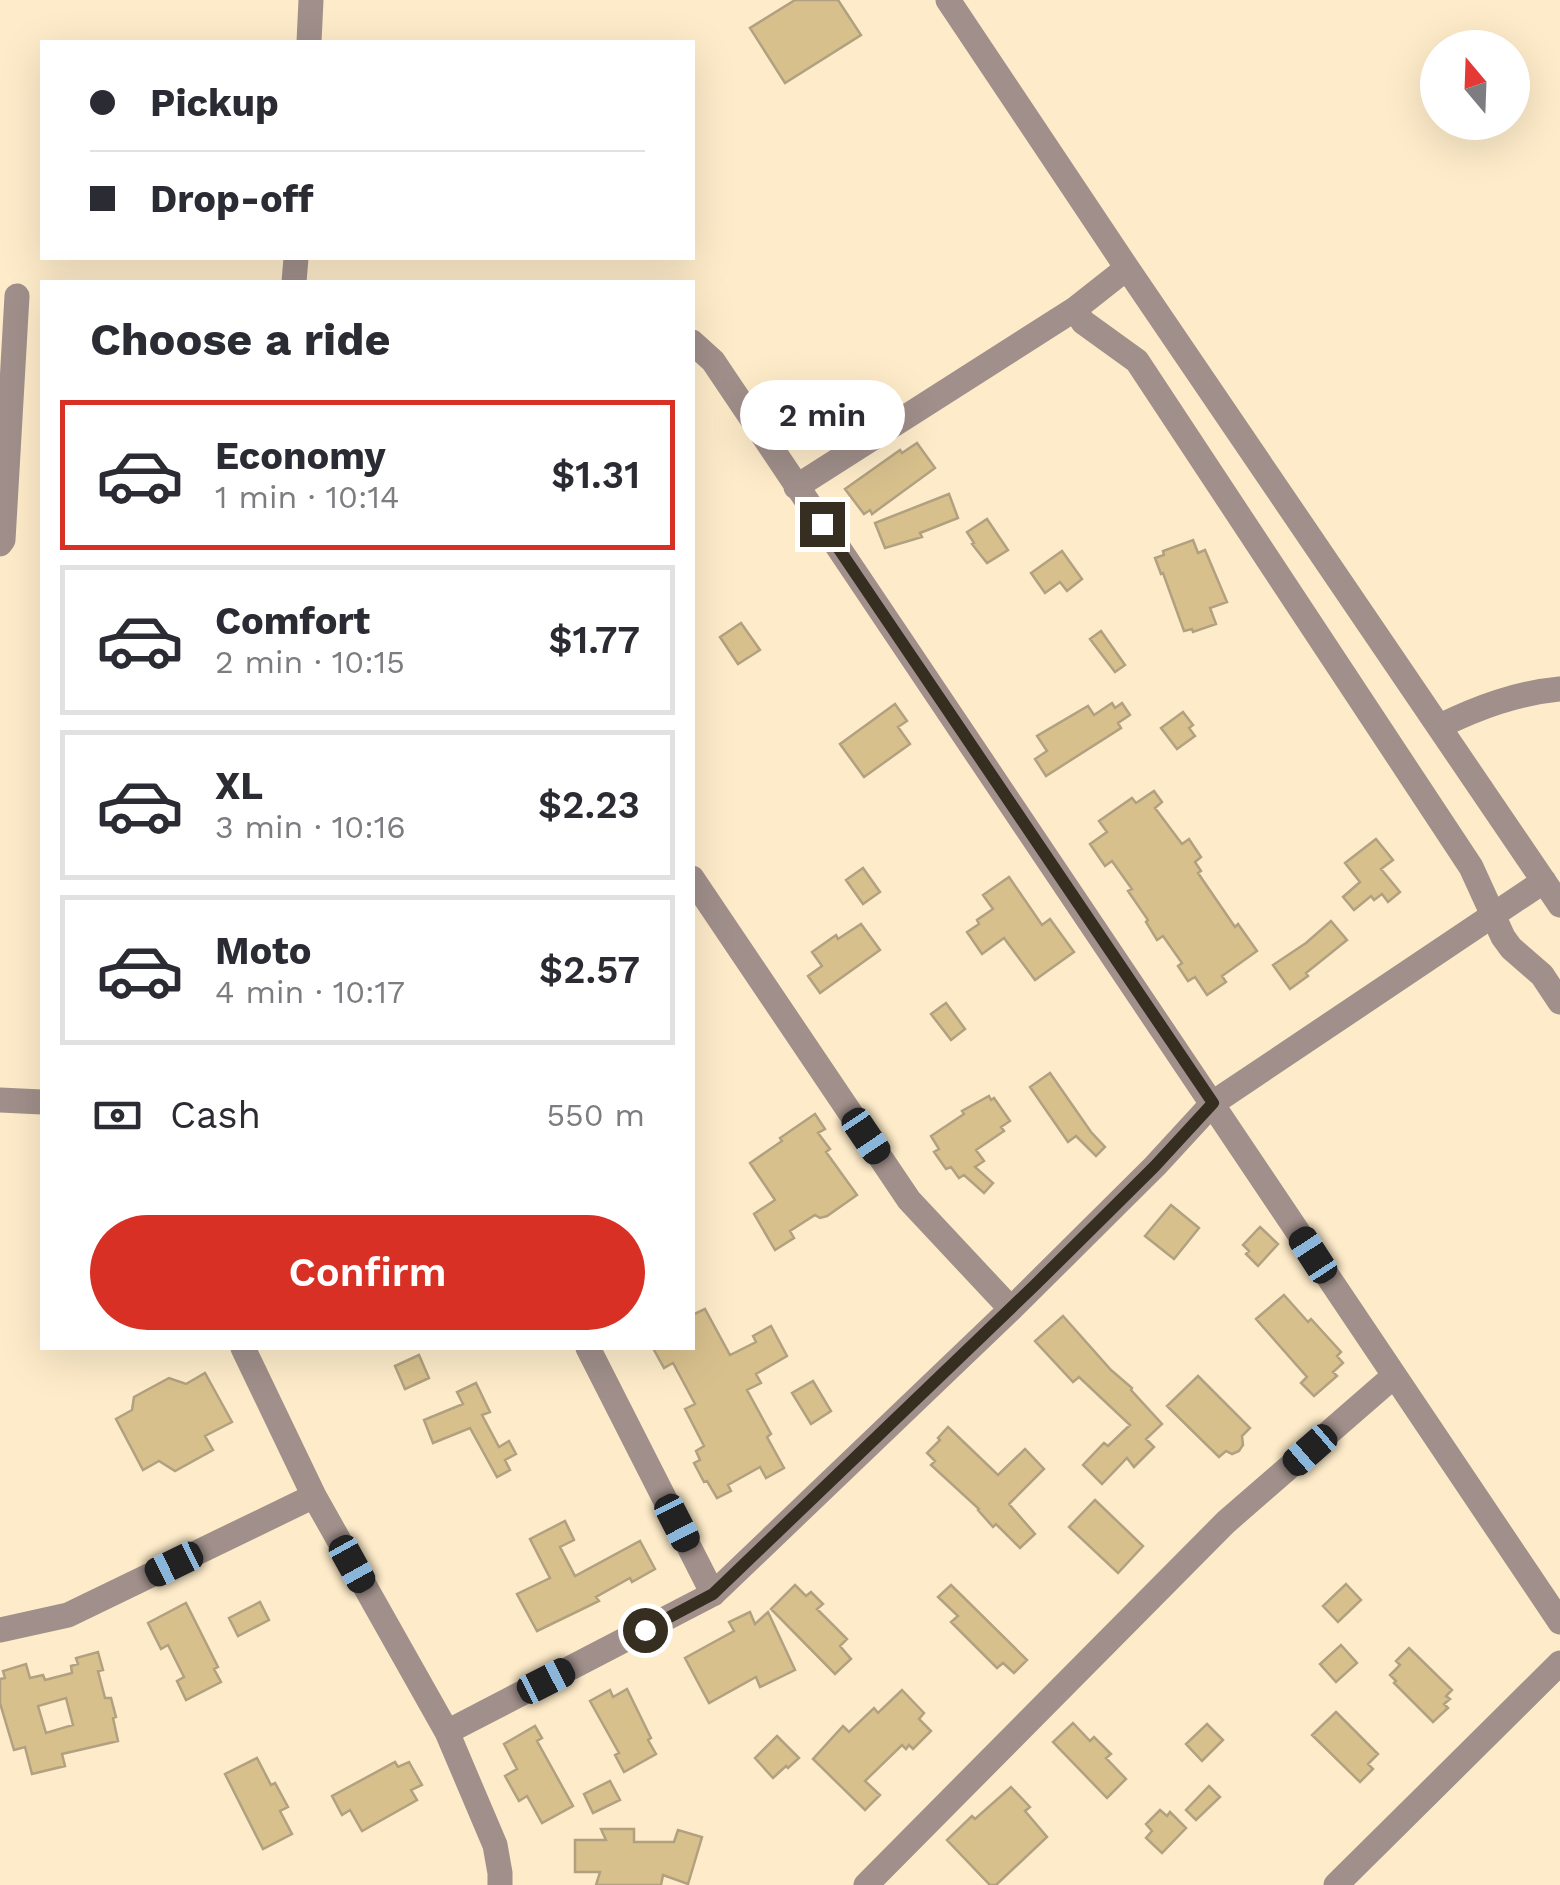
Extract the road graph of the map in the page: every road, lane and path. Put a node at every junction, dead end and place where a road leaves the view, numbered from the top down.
1 (312, 0) edge
2 (948, 0) edge
3 (309, 40) edge
4 (1127, 268) junction
5 (20, 297) edge
6 (1075, 308) junction
7 (695, 345) edge
8 (796, 488) junction
9 (0, 544) edge
10 (1560, 690) edge
11 (1440, 726) junction
12 (1544, 880) junction
13 (695, 882) edge
14 (1560, 904) edge
15 (1492, 915) junction
16 (1560, 1002) edge
17 (0, 1100) edge
18 (40, 1102) edge
19 (1213, 1103) junction
20 (1010, 1309) junction
21 (244, 1350) edge
22 (589, 1350) edge
23 (1394, 1376) junction
24 (314, 1496) junction
25 (713, 1594) junction
26 (1560, 1622) edge
27 (0, 1630) edge
28 (1560, 1664) edge
29 (447, 1732) junction
30 (500, 1885) edge
31 (866, 1885) edge
32 (1336, 1885) edge

1 - 3 street
2 - 4 street
4 - 6 street
4 - 11 street
5 - 9 street
6 - 8 street
6 - 15 street
7 - 8 street
8 - 19 street
10 - 11 street
11 - 12 street
12 - 14 street
12 - 15 street
13 - 20 street
15 - 16 street
15 - 19 street
17 - 18 street
19 - 20 street
19 - 23 street
20 - 25 street
21 - 24 street
22 - 25 street
23 - 26 street
23 - 31 street
24 - 27 street
24 - 29 street
25 - 29 street
28 - 32 street
29 - 30 street

